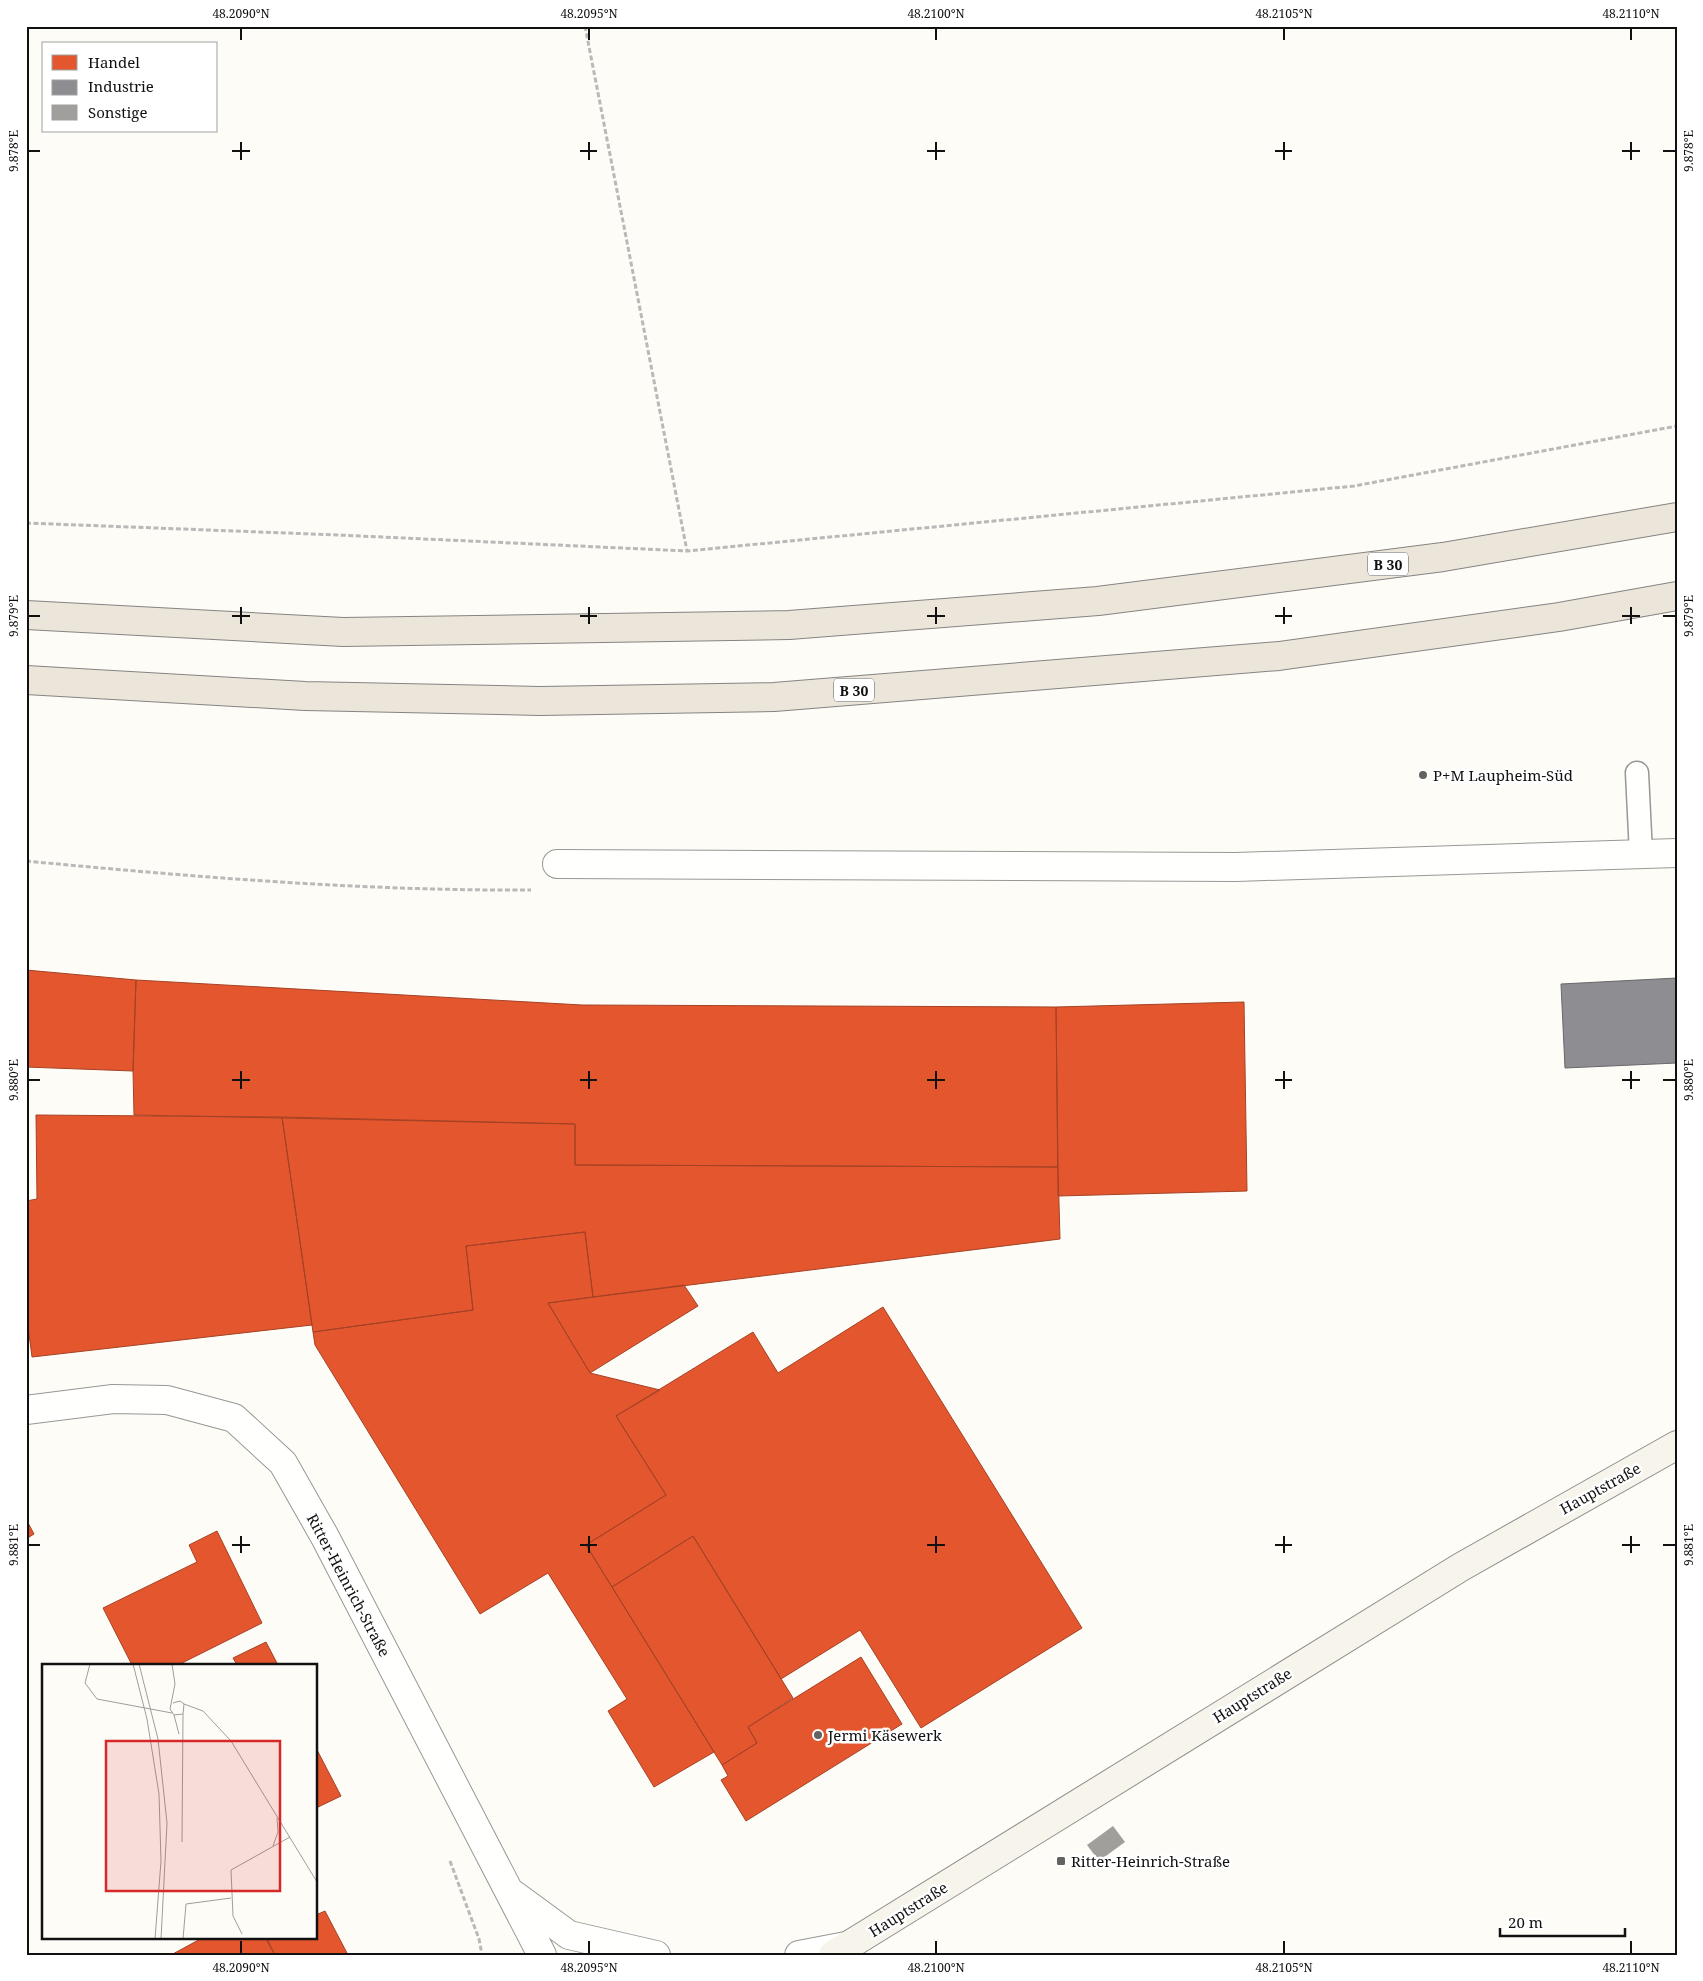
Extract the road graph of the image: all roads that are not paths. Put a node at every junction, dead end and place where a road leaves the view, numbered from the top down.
1 (1677, 517) edge
2 (1677, 596) edge
3 (26, 615) edge
4 (26, 680) edge
5 (1637, 773) dead end
6 (1677, 853) edge
7 (1642, 854) junction
8 (557, 864) dead end
9 (26, 1410) edge
10 (1677, 1445) edge
11 (509, 1892) junction
12 (840, 1951) edge
13 (542, 1955) edge
14 (656, 1955) edge
15 (799, 1955) edge

1 - 3 highway, B 30
2 - 4 highway, B 30
5 - 7 lane
6 - 7 street
7 - 8 street
9 - 11 street, Ritter-Heinrich-Straße
10 - 12 main road, Hauptstraße
11 - 13 street, Ritter-Heinrich-Straße
11 - 14 street
12 - 15 street

